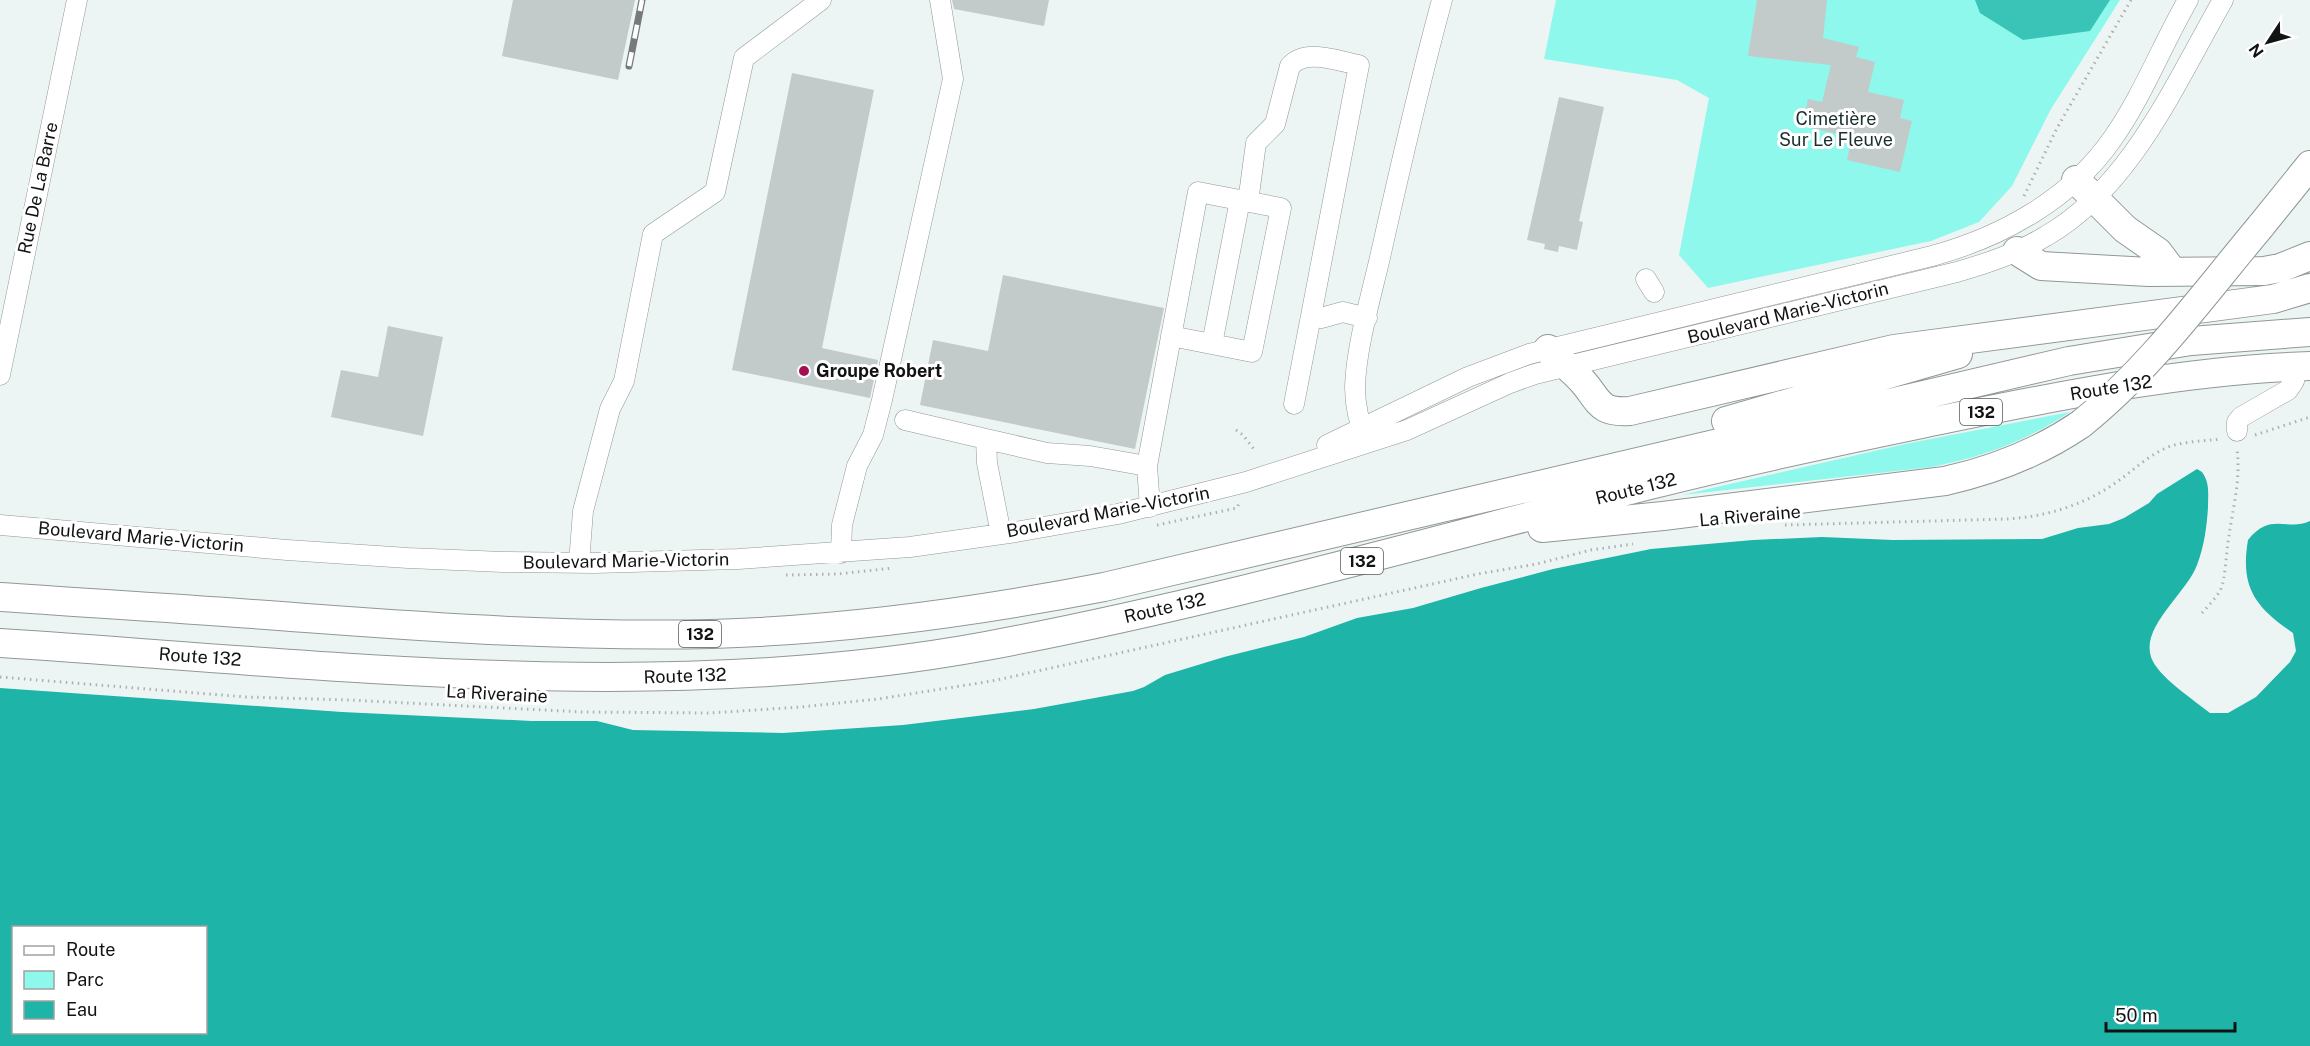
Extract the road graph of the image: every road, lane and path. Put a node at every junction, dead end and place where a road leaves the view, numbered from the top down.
1 (77, 0) edge
2 (821, 0) edge
3 (940, 0) edge
4 (1442, 0) edge
5 (2131, 0) edge
6 (2188, 0) edge
7 (2223, 0) edge
8 (2307, 166) edge
9 (2086, 189) junction
10 (2021, 200) dead end
11 (1244, 201) junction
12 (2017, 251) junction
13 (2310, 256) edge
14 (2173, 272) junction
15 (2310, 288) edge
16 (1687, 315) junction
17 (1311, 316) junction
18 (1366, 318) junction
19 (1654, 323) junction
20 (2037, 329) junction
21 (2310, 332) edge
22 (1170, 336) junction
23 (1691, 336) junction
24 (1212, 344) junction
25 (1659, 344) junction
26 (1558, 365) junction
27 (2303, 367) edge
28 (0, 375) edge
29 (1294, 404) dead end
30 (2310, 417) edge
31 (905, 420) dead end
32 (1236, 430) dead end
33 (1365, 436) junction
34 (2238, 437) junction
35 (986, 439) junction
36 (1256, 452) dead end
37 (1147, 466) junction
38 (1150, 507) junction
39 (1389, 519) junction
40 (0, 525) edge
41 (1776, 526) dead end
42 (1001, 534) junction
43 (1456, 537) junction
44 (1638, 543) dead end
45 (841, 553) junction
46 (579, 563) junction
47 (0, 597) edge
48 (2202, 613) dead end
49 (0, 644) edge
50 (0, 677) edge

1 - 28 street, Rue De La Barre
2 - 46 street
3 - 45 street
4 - 18 street
5 - 10 path
6 - 9 street, Boulevard Marie-Victorin
7 - 9 street, Boulevard Marie-Victorin
8 - 43 highway, bridge
9 - 12 street, Boulevard Marie-Victorin
9 - 14 highway
9 - 16 street, Boulevard Marie-Victorin
11 - 17 street
11 - 22 street
11 - 24 street
11 - 24 street
12 - 14 highway
12 - 23 street, Boulevard Marie-Victorin
13 - 14 highway
15 - 20 highway
16 - 19 street, Boulevard Marie-Victorin
16 - 23 street
17 - 18 street
17 - 29 street
18 - 33 street
19 - 25 street
19 - 26 street, Boulevard Marie-Victorin
20 - 26 highway
20 - 39 highway
21 - 39 highway, Route 132 / 132
22 - 24 street
22 - 37 street
23 - 25 street, Boulevard Marie-Victorin
25 - 26 street, Boulevard Marie-Victorin
26 - 33 street, Boulevard Marie-Victorin
27 - 34 street
27 - 43 highway, Route 132 / 132
30 - 34 path, La Riveraine
31 - 35 street
32 - 36 path
33 - 38 street, Boulevard Marie-Victorin
34 - 41 path, La Riveraine
34 - 48 path
35 - 37 street
35 - 42 street
37 - 38 street
38 - 42 street, Boulevard Marie-Victorin
39 - 47 highway, Route 132 / 132
40 - 46 street, Boulevard Marie-Victorin
42 - 45 street, Boulevard Marie-Victorin
43 - 49 highway, Route 132 / 132
44 - 50 path, La Riveraine
45 - 46 street, Boulevard Marie-Victorin

